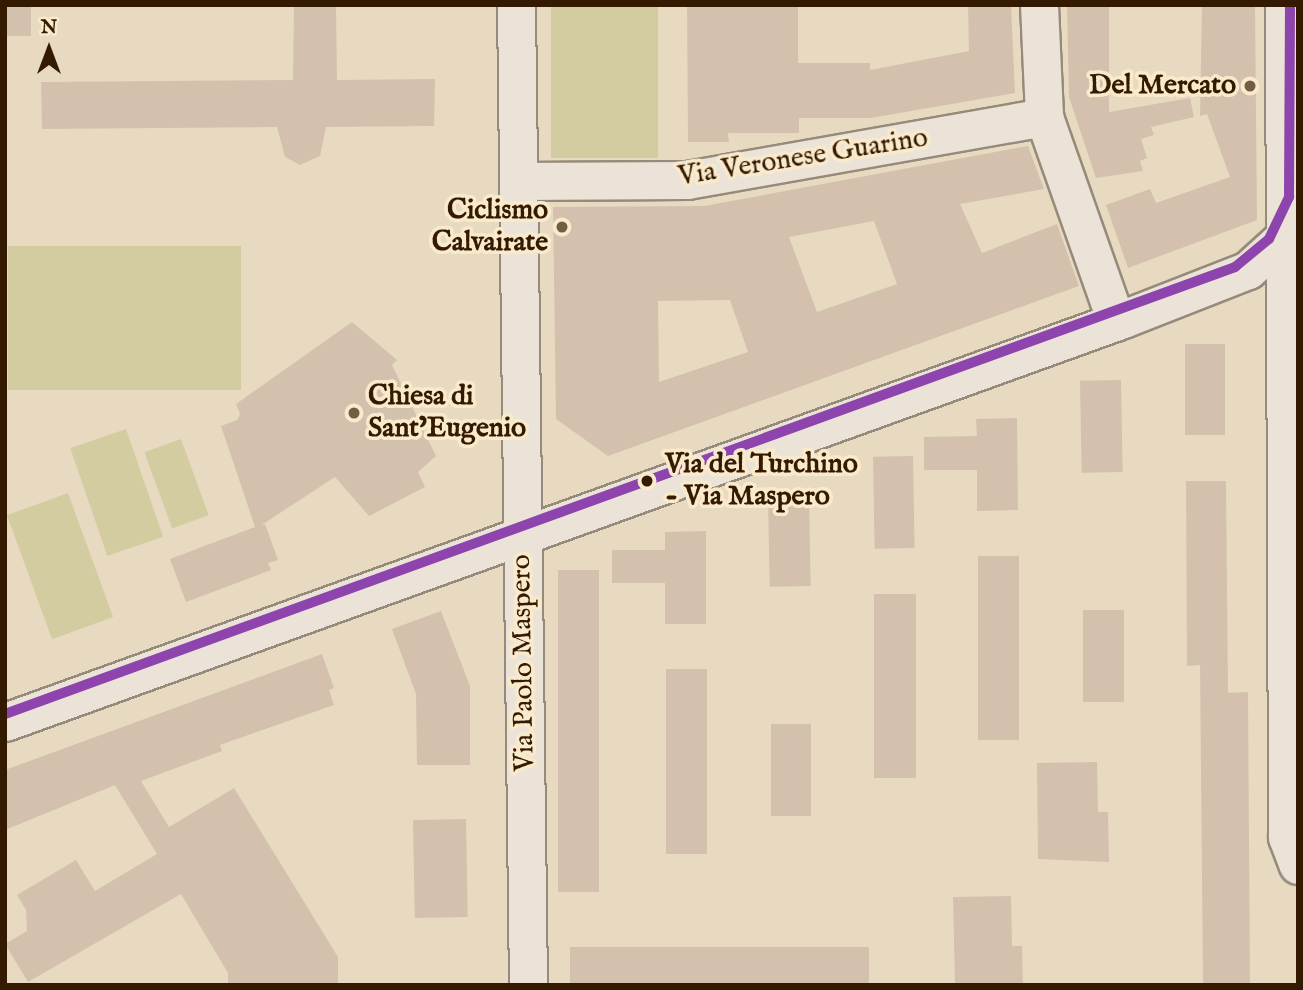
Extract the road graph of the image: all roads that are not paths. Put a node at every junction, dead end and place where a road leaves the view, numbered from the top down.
1 (516, 5) edge
2 (1039, 5) edge
3 (1284, 5) edge
4 (1044, 117) junction
5 (519, 181) junction
6 (1281, 240) junction
7 (1116, 322) junction
8 (522, 534) junction
9 (5, 722) edge
10 (1298, 865) edge
11 (528, 985) edge

1 - 5 street, Via Paolo Maspero
2 - 4 street
3 - 6 street
4 - 5 street, Via Veronese Guarino
4 - 7 street
5 - 8 street, Via Paolo Maspero
6 - 7 street
6 - 10 street
7 - 8 street
8 - 9 street
8 - 11 street, Via Paolo Maspero

